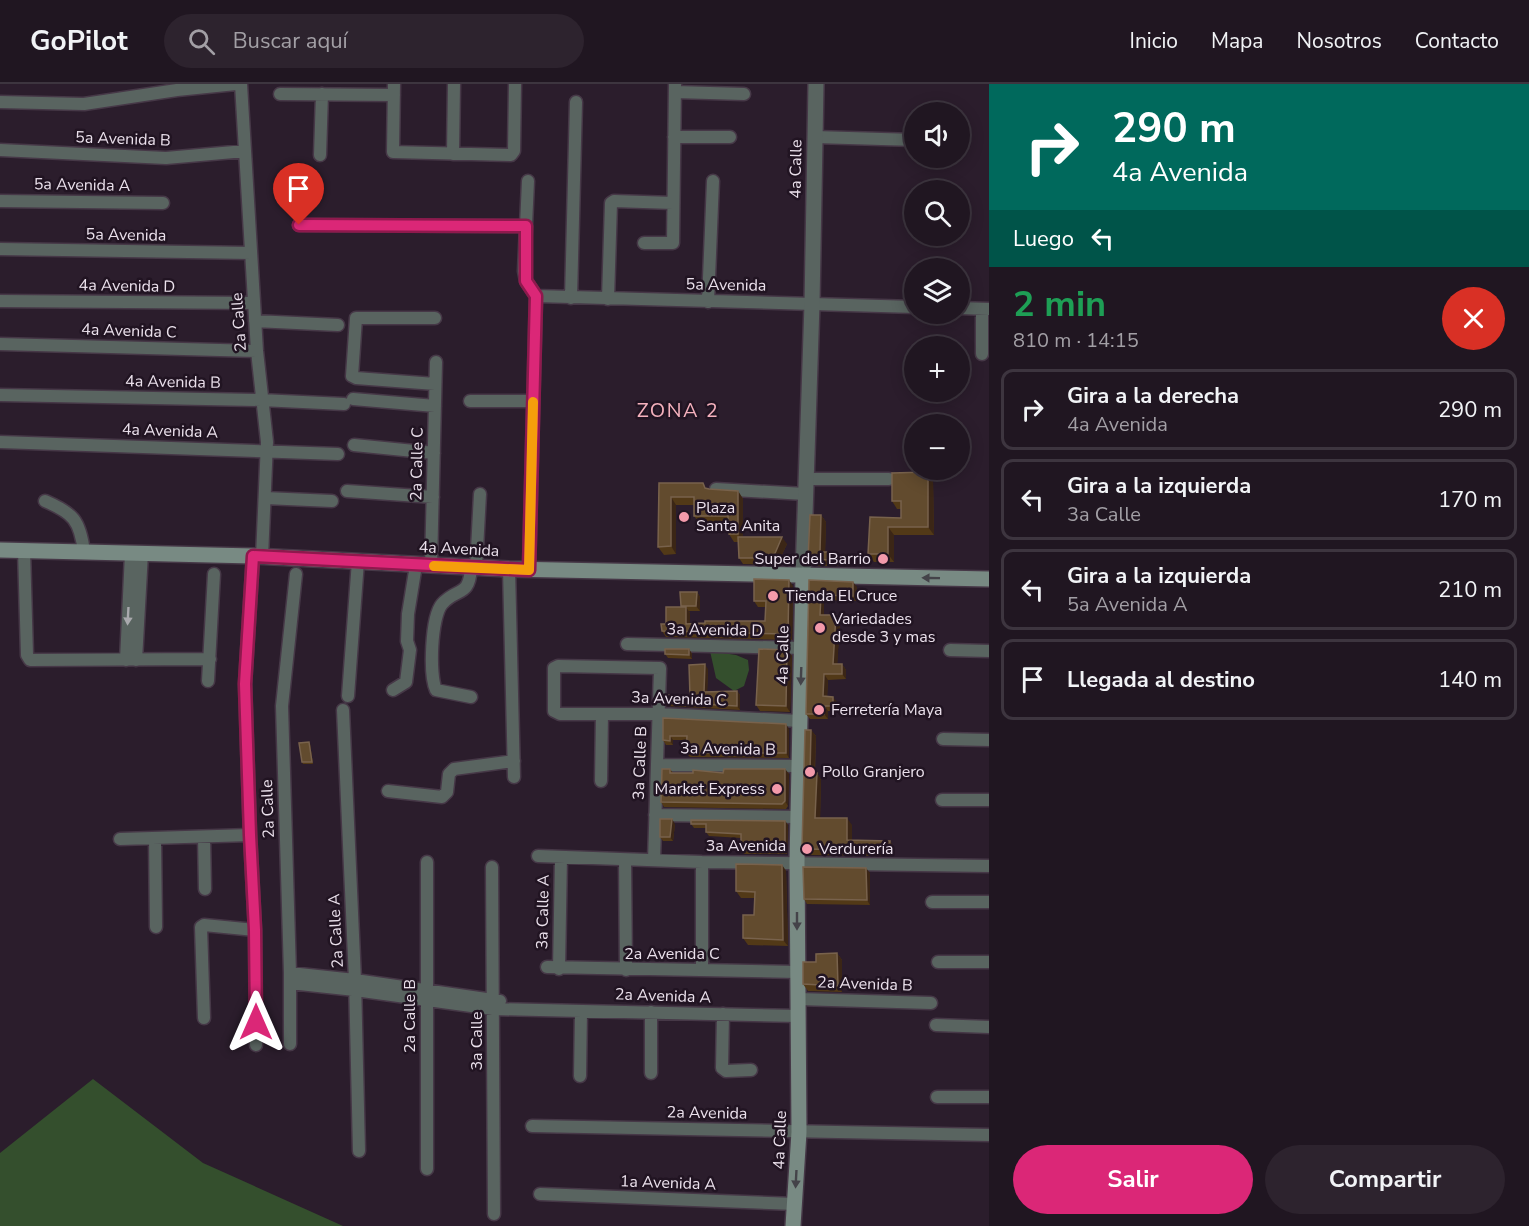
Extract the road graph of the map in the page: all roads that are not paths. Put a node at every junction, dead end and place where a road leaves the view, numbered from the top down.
1 (238, 84) edge
2 (454, 84) edge
3 (515, 84) edge
4 (816, 84) edge
5 (675, 88) edge
6 (394, 89) edge
7 (280, 94) dead end
8 (322, 94) junction
9 (744, 94) dead end
10 (0, 102) edge
11 (576, 102) dead end
12 (674, 137) junction
13 (730, 137) dead end
14 (815, 137) junction
15 (904, 140) edge
16 (0, 150) edge
17 (245, 151) junction
18 (453, 154) junction
19 (320, 155) dead end
20 (528, 181) dead end
21 (713, 181) dead end
22 (0, 201) edge
23 (163, 203) dead end
24 (673, 203) junction
25 (299, 225) dead end
26 (526, 226) junction
27 (644, 243) dead end
28 (0, 249) edge
29 (251, 253) junction
30 (536, 296) junction
31 (571, 298) junction
32 (608, 299) junction
33 (0, 301) edge
34 (708, 302) junction
35 (254, 303) junction
36 (812, 304) junction
37 (904, 307) edge
38 (970, 308) edge
39 (986, 309) edge
40 (435, 318) dead end
41 (255, 321) junction
42 (338, 325) dead end
43 (0, 344) edge
44 (257, 351) junction
45 (982, 354) dead end
46 (436, 362) dead end
47 (435, 384) junction
48 (0, 394) edge
49 (261, 400) junction
50 (470, 401) dead end
51 (533, 401) junction
52 (435, 406) junction
53 (0, 442) edge
54 (354, 445) dead end
55 (267, 452) junction
56 (434, 453) junction
57 (338, 454) dead end
58 (889, 480) edge
59 (806, 487) junction
60 (717, 489) edge
61 (347, 491) dead end
62 (480, 494) dead end
63 (433, 497) junction
64 (265, 498) junction
65 (45, 501) dead end
66 (332, 501) dead end
67 (0, 550) edge
68 (24, 550) junction
69 (84, 552) junction
70 (136, 553) junction
71 (257, 557) junction
72 (358, 561) junction
73 (423, 565) junction
74 (474, 568) junction
75 (509, 569) junction
76 (529, 570) junction
77 (214, 574) dead end
78 (296, 574) dead end
79 (803, 575) junction
80 (989, 579) edge
81 (627, 644) dead end
82 (802, 648) junction
83 (950, 650) dead end
84 (989, 651) edge
85 (210, 659) junction
86 (131, 660) junction
87 (208, 681) dead end
88 (393, 690) dead end
89 (348, 696) dead end
90 (471, 697) dead end
91 (342, 710) dead end
92 (557, 713) joint
93 (602, 714) junction
94 (659, 714) junction
95 (800, 721) junction
96 (943, 739) dead end
97 (989, 740) edge
98 (514, 760) junction
99 (657, 765) junction
100 (799, 766) junction
101 (514, 777) dead end
102 (601, 781) dead end
103 (388, 791) dead end
104 (942, 800) dead end
105 (989, 800) edge
106 (655, 815) junction
107 (798, 817) junction
108 (250, 835) junction
109 (204, 837) junction
110 (155, 838) junction
111 (120, 839) dead end
112 (538, 856) dead end
113 (561, 857) junction
114 (626, 860) junction
115 (654, 860) junction
116 (427, 862) dead end
117 (702, 862) junction
118 (797, 862) junction
119 (989, 866) edge
120 (492, 867) dead end
121 (205, 889) dead end
122 (932, 902) dead end
123 (989, 902) edge
124 (156, 927) dead end
125 (255, 930) junction
126 (938, 962) dead end
127 (989, 962) edge
128 (553, 968) joint
129 (626, 970) junction
130 (702, 970) junction
131 (797, 972) junction
132 (290, 978) junction
133 (355, 985) junction
134 (426, 995) junction
135 (798, 999) junction
136 (931, 1003) dead end
137 (493, 1004) junction
138 (581, 1011) junction
139 (651, 1012) junction
140 (723, 1014) junction
141 (798, 1016) junction
142 (204, 1018) dead end
143 (936, 1025) dead end
144 (989, 1027) edge
145 (290, 1044) dead end
146 (256, 1045) dead end
147 (751, 1070) dead end
148 (651, 1073) dead end
149 (580, 1076) dead end
150 (937, 1097) dead end
151 (989, 1097) edge
152 (532, 1126) dead end
153 (799, 1132) junction
154 (989, 1135) edge
155 (359, 1151) dead end
156 (427, 1170) dead end
157 (540, 1194) dead end
158 (795, 1204) junction
159 (494, 1214) dead end
160 (793, 1226) edge

1 - 10 street
1 - 17 street, 2a Calle
2 - 18 street
3 - 18 street
4 - 14 street, 4a Calle
5 - 9 street
5 - 12 street
6 - 8 street
6 - 18 street
7 - 8 street
8 - 19 street
11 - 31 street
12 - 13 street
12 - 24 street
14 - 15 street
14 - 36 street, 4a Calle
16 - 17 street, 5a Avenida B
17 - 29 street, 2a Calle
20 - 26 street
21 - 34 street
22 - 23 street, 5a Avenida A
24 - 27 street
24 - 32 street
25 - 26 street
26 - 30 street
28 - 29 street, 5a Avenida
29 - 35 street, 2a Calle
30 - 31 street, 5a Avenida
30 - 51 street
31 - 32 street, 5a Avenida
32 - 34 street, 5a Avenida
33 - 35 street, 4a Avenida D
34 - 36 street, 5a Avenida
35 - 41 street, 2a Calle
36 - 37 street, 5a Avenida
36 - 59 street, 4a Calle
38 - 39 street
39 - 45 street
40 - 47 street
41 - 42 street
41 - 44 street, 2a Calle
43 - 44 street, 4a Avenida C
44 - 49 street, 2a Calle
46 - 47 street, 2a Calle C
47 - 52 street, 2a Calle C
48 - 49 street, 4a Avenida B
49 - 52 street, 4a Avenida B
49 - 55 street, 2a Calle
50 - 51 street
51 - 76 street
52 - 56 street, 2a Calle C
53 - 55 street, 4a Avenida A
54 - 56 street
55 - 57 street, 4a Avenida A
55 - 64 street, 2a Calle
56 - 63 street, 2a Calle C
58 - 59 street
59 - 60 street
59 - 79 street, 4a Calle
61 - 63 street
62 - 74 street
63 - 73 street, 2a Calle C
64 - 66 street
64 - 71 street, 2a Calle
65 - 69 street
67 - 68 main road, 4a Avenida
68 - 69 main road, 4a Avenida
68 - 86 street
69 - 70 main road, 4a Avenida
70 - 71 main road, 4a Avenida
70 - 86 street
71 - 72 main road, 4a Avenida
71 - 108 street, 2a Calle
72 - 73 main road, 4a Avenida
72 - 89 street
73 - 74 main road, 4a Avenida
73 - 88 street, 2a Calle C
74 - 75 main road, 4a Avenida
74 - 90 street
75 - 76 main road, 4a Avenida
75 - 98 street
76 - 79 main road, 4a Avenida
77 - 85 street
78 - 132 street, 2a Calle
80 -> 79 main road, 4a Avenida
79 - 82 main road, 4a Calle
81 - 82 street, 3a Avenida D
82 -> 95 main road, 4a Calle
83 - 84 street
85 - 86 street
85 - 87 street
91 - 133 street, 2a Calle A
92 - 93 street, 3a Avenida C
92 - 94 street, 3a Calle B
93 - 94 street, 3a Avenida C
93 - 102 street
94 - 95 street, 3a Avenida C
94 - 99 street, 3a Calle B
95 - 100 main road, 4a Calle
96 - 97 street
98 - 101 street
98 - 103 street
99 - 100 street, 3a Avenida B
99 - 106 street, 3a Calle B
100 - 107 main road, 4a Calle
104 - 105 street
106 - 107 street
106 - 115 street, 3a Calle B
107 - 118 main road, 4a Calle
108 - 109 street
108 - 125 street, 2a Calle
109 - 110 street
109 - 121 street
110 - 111 street
110 - 124 street
112 - 113 street, 3a Avenida
113 - 114 street, 3a Avenida
113 - 128 street, 3a Calle A
114 - 115 street, 3a Avenida
114 - 129 street
115 - 117 street, 3a Avenida
116 - 134 street, 2a Calle B
117 - 118 street, 3a Avenida
117 - 130 street
118 - 119 street, 3a Avenida
118 -> 131 main road, 4a Calle
120 - 137 street, 3a Calle
122 - 123 street
125 - 142 street
125 - 146 street, 2a Calle
126 - 127 street
128 - 129 street, 2a Avenida C
129 - 130 street, 2a Avenida C
130 - 131 street, 2a Avenida C
131 - 135 main road, 4a Calle
132 - 133 street, 2a Avenida A
132 - 145 street, 2a Calle
133 - 134 street, 2a Avenida A
133 - 155 street, 2a Calle A
134 - 137 street, 2a Avenida A
134 - 156 street, 2a Calle B
135 - 136 street, 2a Avenida B
135 - 141 main road, 4a Calle
137 - 138 street, 2a Avenida A
137 - 159 street, 3a Calle
138 - 139 street, 2a Avenida A
138 - 149 street
139 - 140 street, 2a Avenida A
139 - 148 street
140 - 141 street, 2a Avenida A
140 - 147 street
141 - 153 main road, 4a Calle
143 - 144 street
150 - 151 street
152 - 153 street, 2a Avenida
153 - 154 street, 2a Avenida
153 -> 158 main road, 4a Calle
157 - 158 street, 1a Avenida A
158 - 160 main road, 4a Calle

